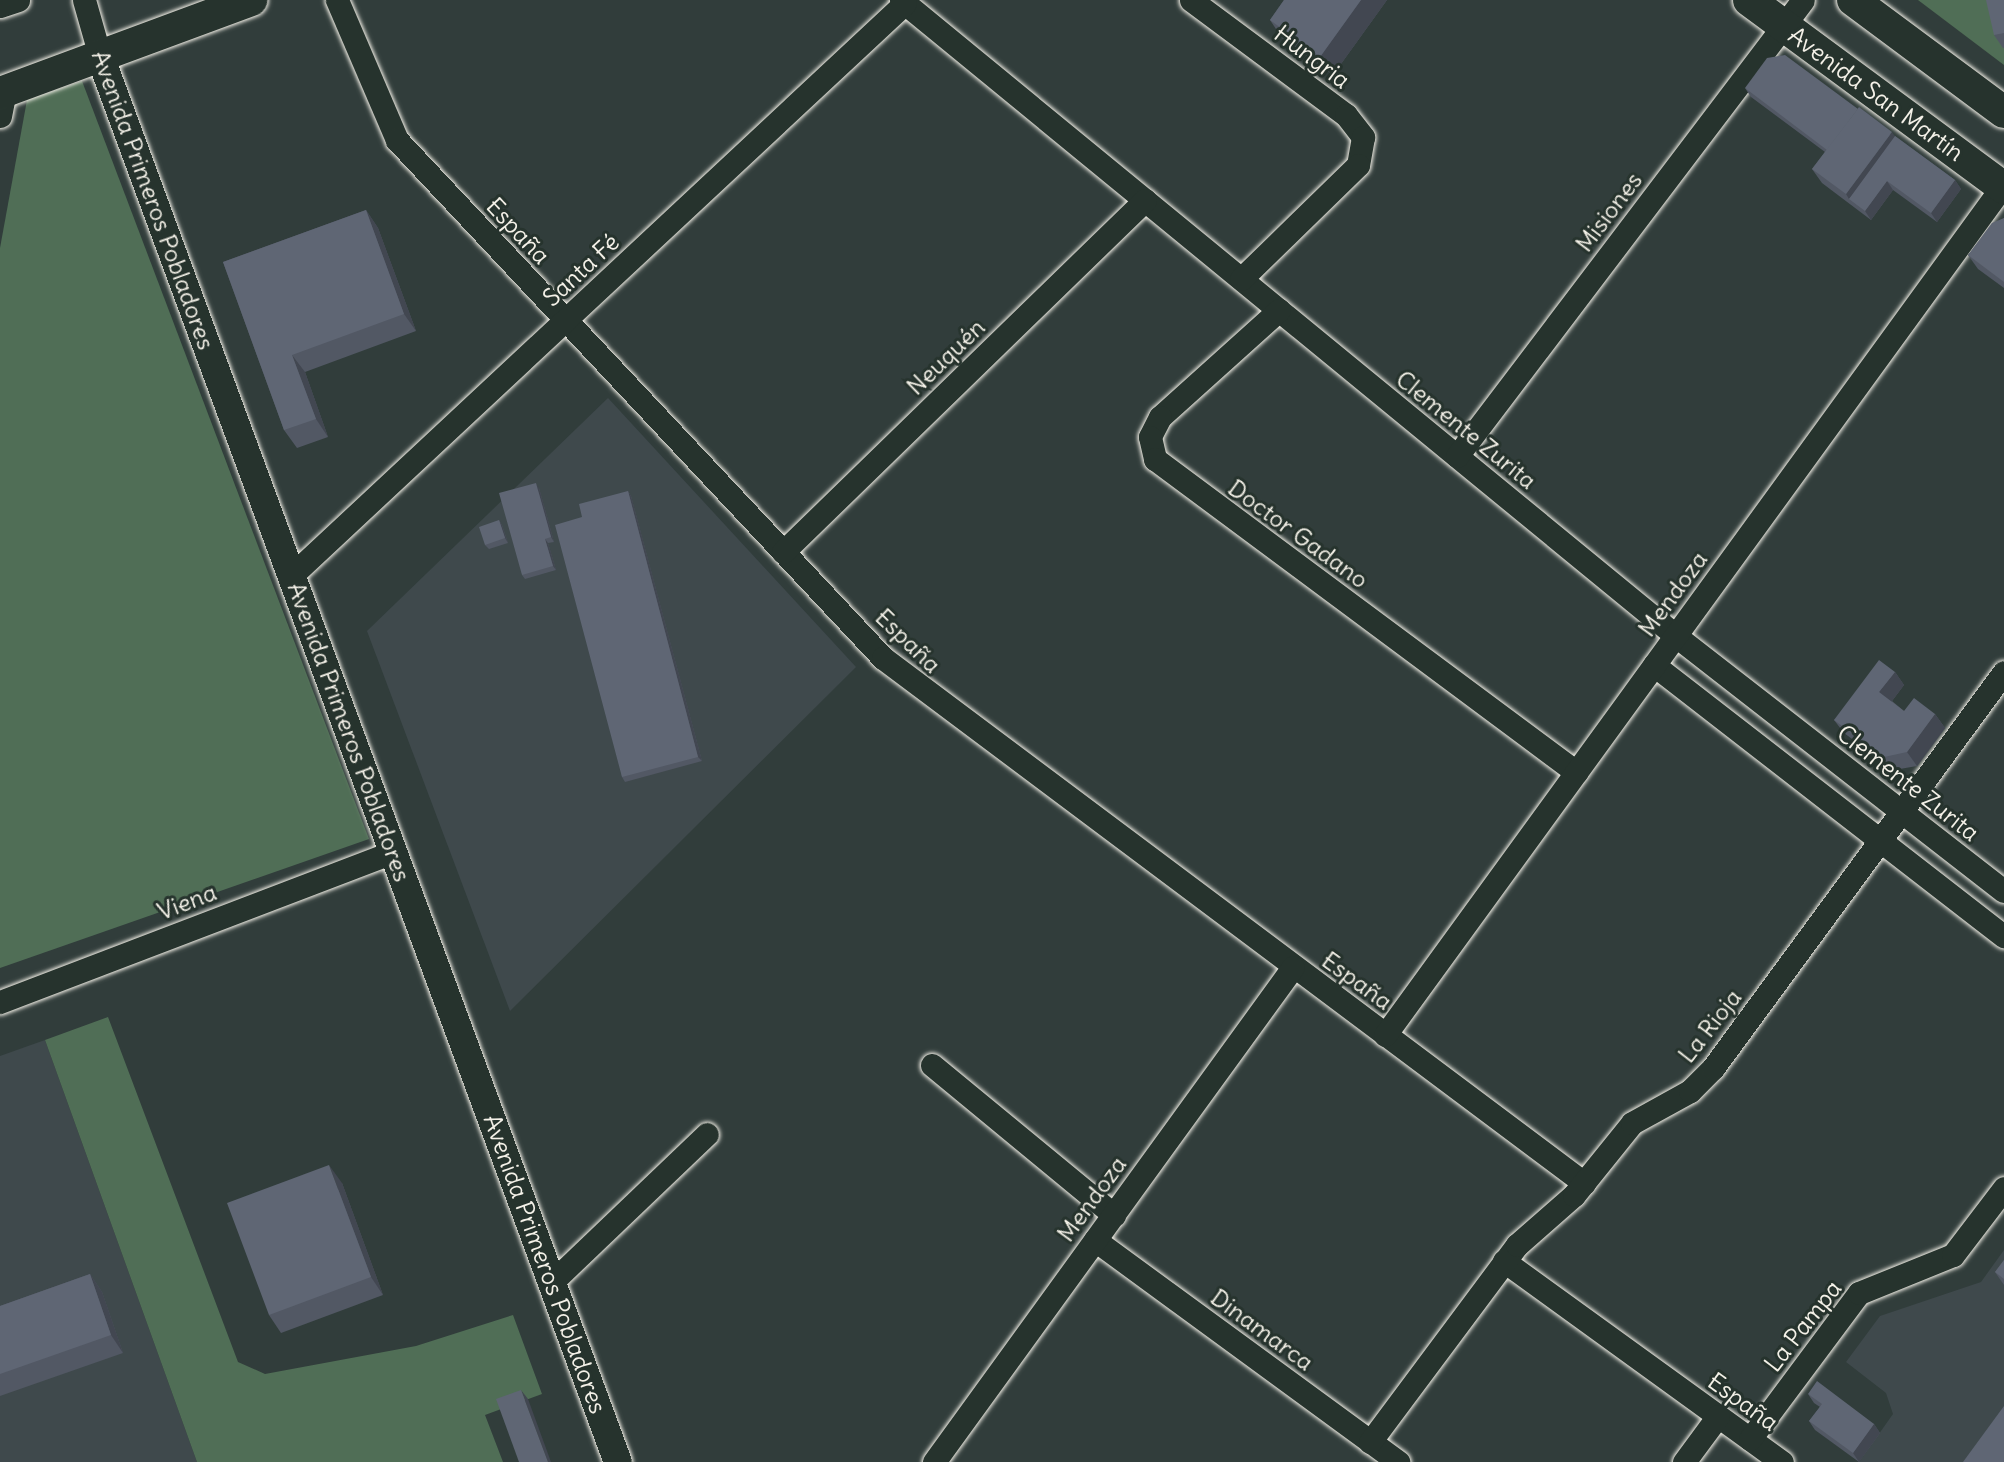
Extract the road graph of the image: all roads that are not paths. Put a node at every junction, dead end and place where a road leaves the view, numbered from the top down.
1 (84, 0) edge
2 (251, 0) edge
3 (337, 0) edge
4 (1191, 0) edge
5 (1749, 0) edge
6 (1803, 0) edge
7 (1853, 0) edge
8 (903, 2) edge
9 (1784, 26) junction
10 (100, 56) junction
11 (2, 100) edge
12 (2004, 112) edge
13 (2003, 186) edge
14 (1145, 200) junction
15 (1241, 279) junction
16 (1279, 310) junction
17 (565, 320) junction
18 (1457, 456) junction
19 (783, 552) junction
20 (292, 575) junction
21 (1675, 636) junction
22 (1654, 665) junction
23 (2004, 672) edge
24 (1576, 772) junction
25 (1901, 811) junction
26 (1880, 840) junction
27 (393, 852) junction
28 (2004, 891) edge
29 (2004, 936) edge
30 (1293, 967) junction
31 (0, 1002) edge
32 (1385, 1035) junction
33 (932, 1065) dead end
34 (707, 1134) dead end
35 (1584, 1183) junction
36 (2004, 1188) edge
37 (1114, 1214) junction
38 (1095, 1240) junction
39 (1504, 1261) junction
40 (552, 1282) junction
41 (1718, 1416) junction
42 (1750, 1439) junction
43 (1370, 1442) junction
44 (618, 1462) edge
45 (934, 1462) edge
46 (1398, 1462) edge
47 (1684, 1462) edge
48 (1782, 1462) edge

1 - 10 street, Avenida Primeros Pobladores
2 - 10 main road
3 - 17 street, España
4 - 15 street, Hungria
5 - 9 main road, Avenida San Martín
6 - 9 street, Misiones
7 - 12 main road
8 - 14 street, Clemente Zurita
8 - 17 street, Santa Fé
9 - 13 main road, Avenida San Martín
9 - 18 street, Misiones
10 - 11 main road
10 - 20 street, Avenida Primeros Pobladores
13 - 21 street, Mendoza
14 - 15 street, Clemente Zurita
14 - 19 street, Neuquén
15 - 16 street, Clemente Zurita
16 - 18 street, Clemente Zurita
16 - 24 street, Doctor Gadano
17 - 19 street, España
17 - 20 street, Santa Fé
18 - 21 street, Clemente Zurita
19 - 30 street, España
20 - 27 street, Avenida Primeros Pobladores
21 - 22 street, Mendoza
21 - 25 street, Clemente Zurita
22 - 24 street, Mendoza
22 - 26 street
23 - 25 street, La Rioja
24 - 32 street, Mendoza
25 - 26 street, La Rioja
25 - 28 street, Clemente Zurita
26 - 29 street
26 - 35 street, La Rioja
27 - 31 street, Viena
27 - 40 street, Avenida Primeros Pobladores
30 - 32 street, España
30 - 37 street, Mendoza
32 - 35 street, España
33 - 37 street
34 - 40 street
35 - 39 street, La Rioja
36 - 42 street, La Pampa
37 - 38 street, Mendoza
38 - 43 street, Dinamarca
38 - 45 street, Mendoza
39 - 41 street, España
39 - 43 street, La Rioja
40 - 44 street, Avenida Primeros Pobladores
41 - 42 street, España
41 - 47 street
42 - 48 street, España
43 - 46 street, Dinamarca

